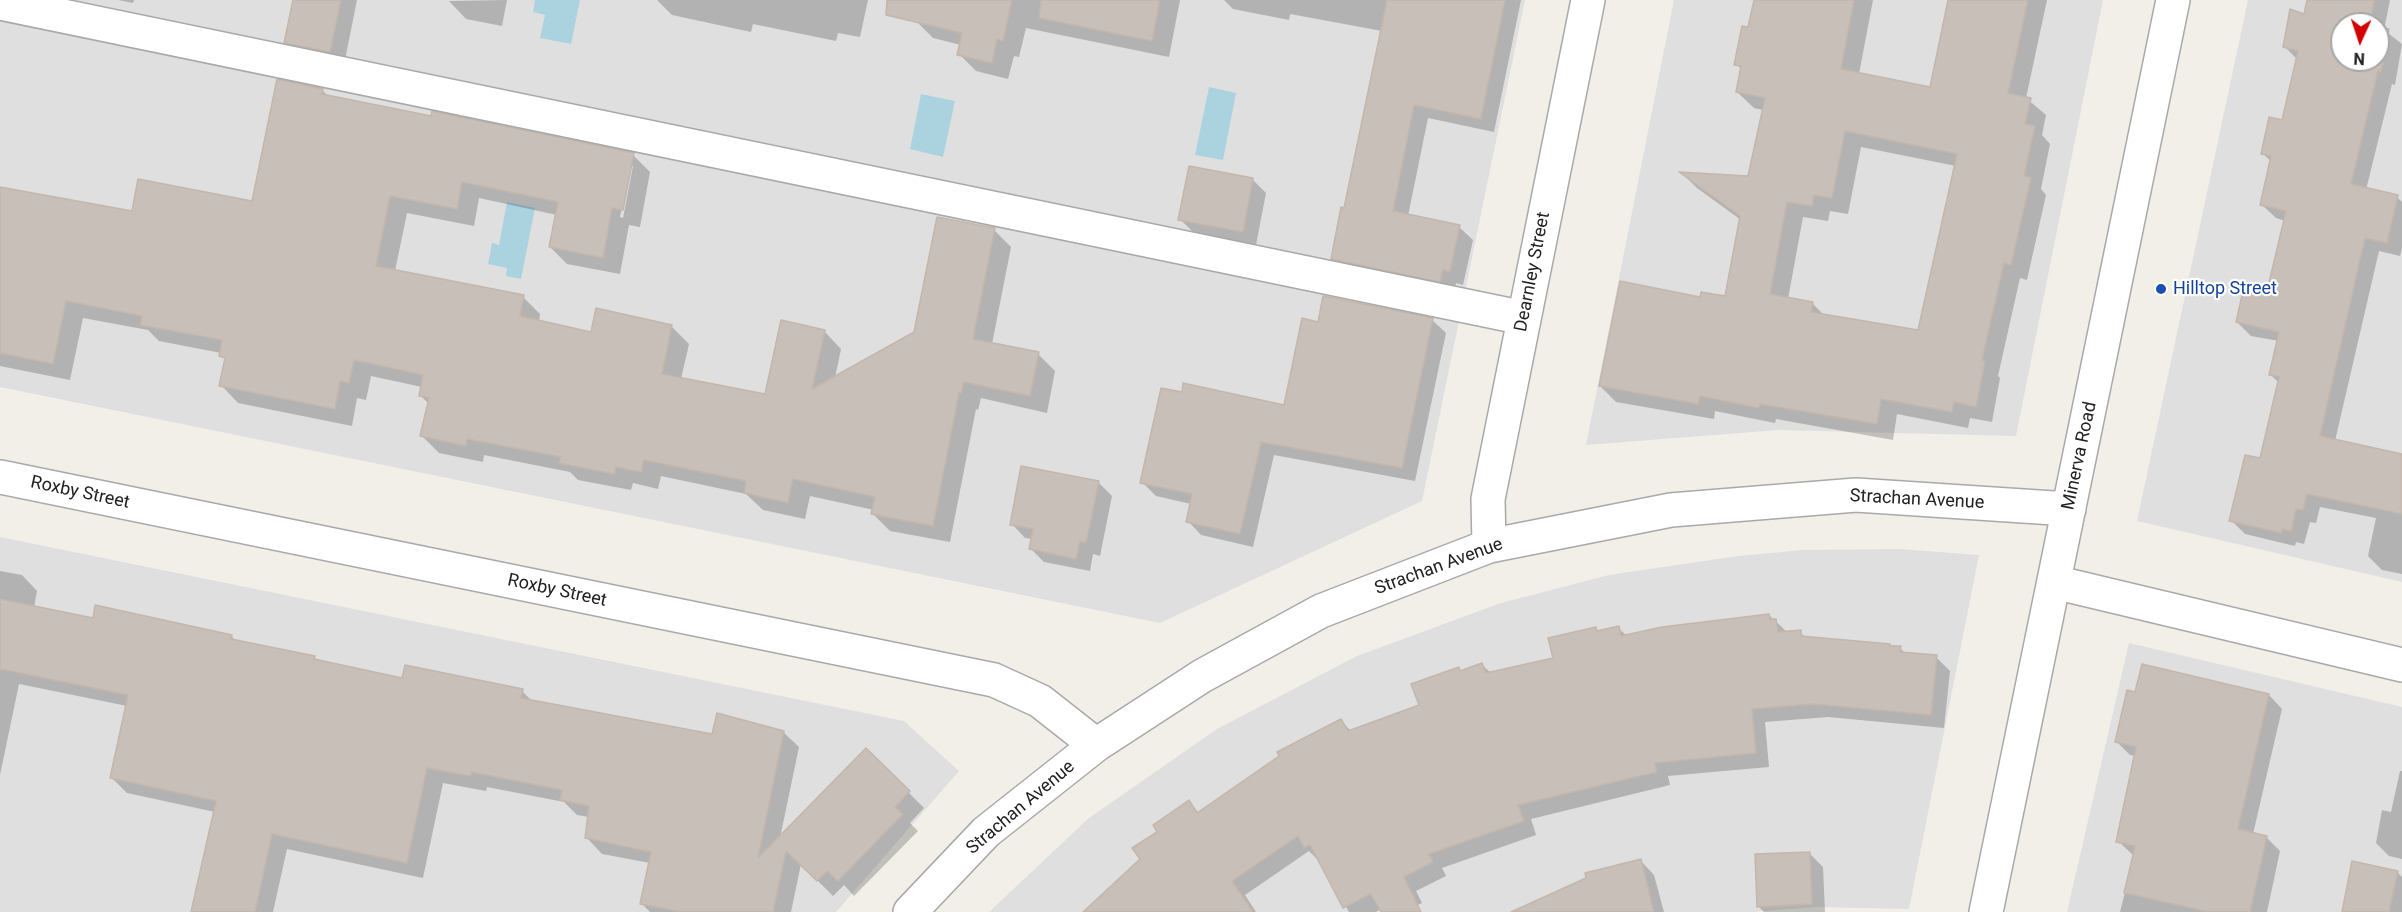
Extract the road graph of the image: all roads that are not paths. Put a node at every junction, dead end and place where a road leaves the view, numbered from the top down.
1 (1588, 0) edge
2 (2173, 0) edge
3 (0, 3) edge
4 (1524, 318) junction
5 (0, 477) edge
6 (2069, 509) junction
7 (1489, 546) junction
8 (2054, 582) junction
9 (2402, 665) edge
10 (1096, 745) junction
11 (910, 912) edge
12 (1986, 912) edge

1 - 4 street, Dearnley Street
2 - 6 street, Minerva Road
3 - 4 street
4 - 7 street, Dearnley Street
5 - 10 street, Roxby Street
6 - 7 street, Strachan Avenue
6 - 8 street, Minerva Road
7 - 10 street, Strachan Avenue
8 - 9 street
8 - 12 street, Minerva Road
10 - 11 street, Strachan Avenue

